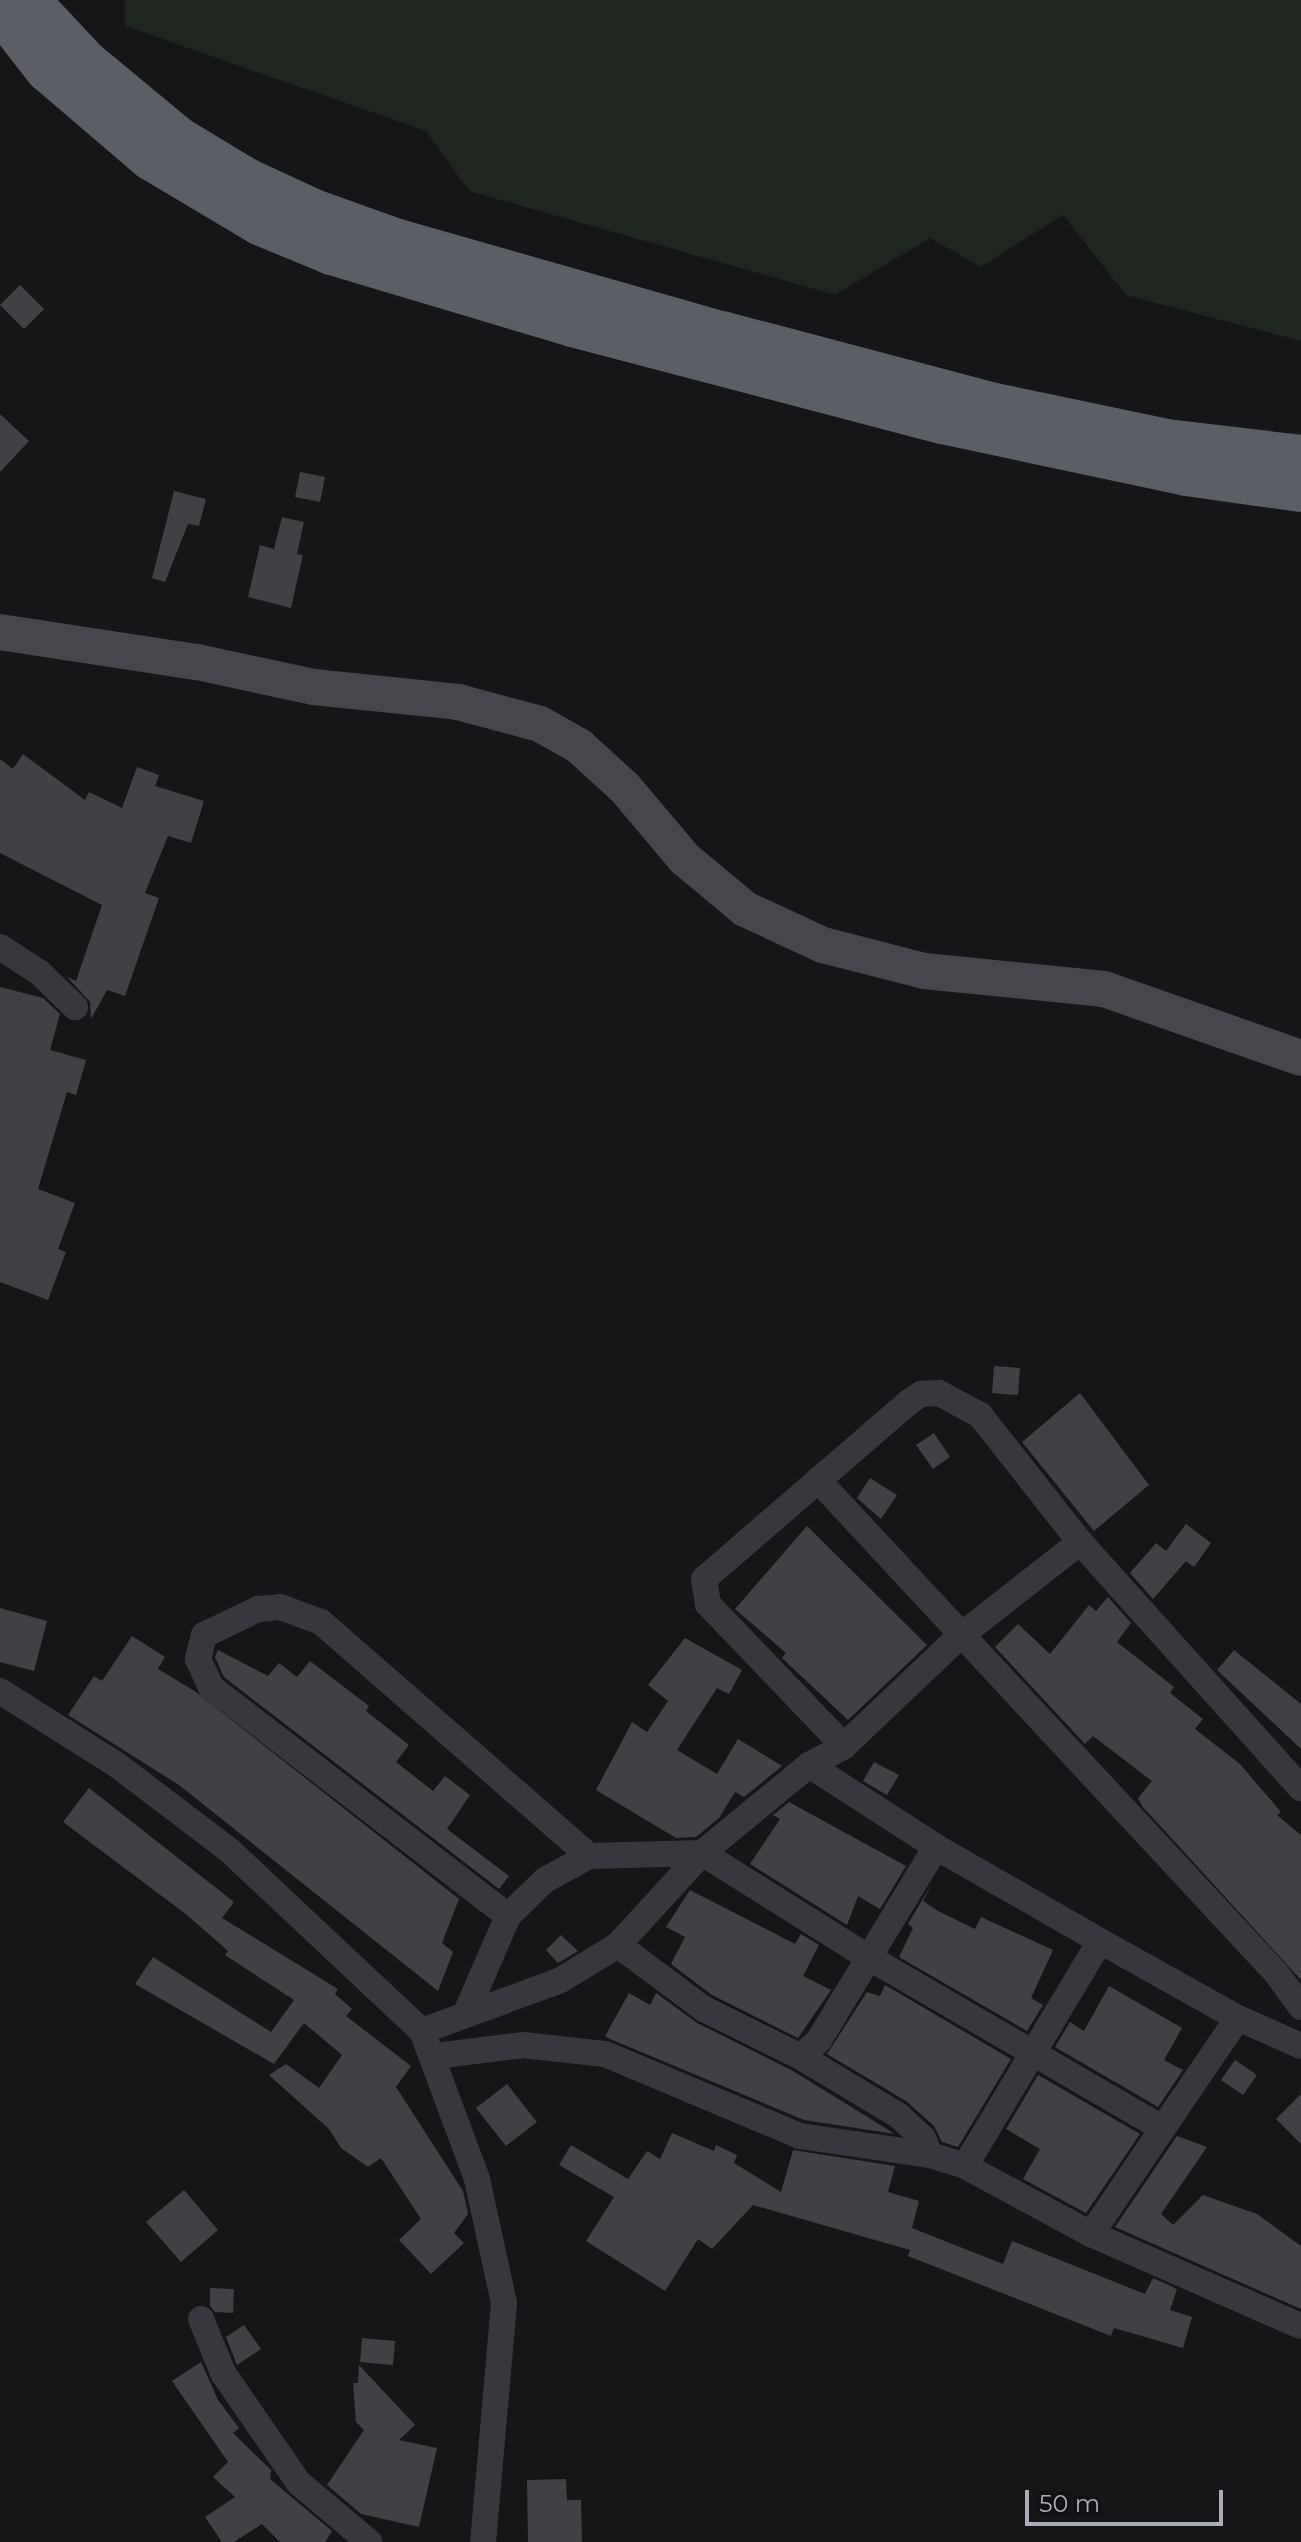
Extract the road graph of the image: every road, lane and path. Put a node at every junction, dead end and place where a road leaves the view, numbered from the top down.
1 (29, 0) edge
2 (0, 11) edge
3 (1301, 456) edge
4 (1301, 491) edge
5 (0, 632) edge
6 (0, 947) edge
7 (75, 1007) dead end
8 (1301, 1058) edge
9 (818, 1480) junction
10 (1080, 1542) junction
11 (959, 1637) junction
12 (0, 1691) edge
13 (844, 1746) junction
14 (809, 1765) junction
15 (1301, 1788) edge
16 (936, 1847) junction
17 (702, 1853) junction
18 (589, 1856) junction
19 (508, 1916) junction
20 (1100, 1941) junction
21 (618, 1945) junction
22 (868, 1957) junction
23 (1301, 2007) edge
24 (466, 2013) junction
25 (1238, 2018) junction
26 (422, 2031) junction
27 (1301, 2046) edge
28 (1032, 2054) junction
29 (435, 2056) junction
30 (801, 2057) junction
31 (1163, 2129) junction
32 (930, 2155) junction
33 (965, 2166) junction
34 (1091, 2234) junction
35 (201, 2319) dead end
36 (1301, 2326) edge
37 (369, 2542) edge
38 (483, 2542) edge

1 - 3 highway
2 - 4 highway
5 - 8 main road
6 - 7 street
9 - 10 street
9 - 11 street
9 - 13 street
10 - 11 street
10 - 15 street
11 - 13 street
11 - 23 street
12 - 26 street
13 - 14 street
14 - 16 street
14 - 17 street
16 - 20 street
16 - 22 street
17 - 18 street
17 - 21 street
17 - 22 street
18 - 19 street
18 - 19 street
19 - 24 street
20 - 25 street
20 - 28 street
21 - 24 street
21 - 30 street
22 - 28 street
22 - 30 street
24 - 26 street
25 - 27 street
25 - 31 street
26 - 29 street
28 - 31 street
28 - 33 street
29 - 32 street
29 - 38 street
30 - 32 street
31 - 34 street
32 - 33 street
33 - 34 street
34 - 36 street
35 - 37 street

